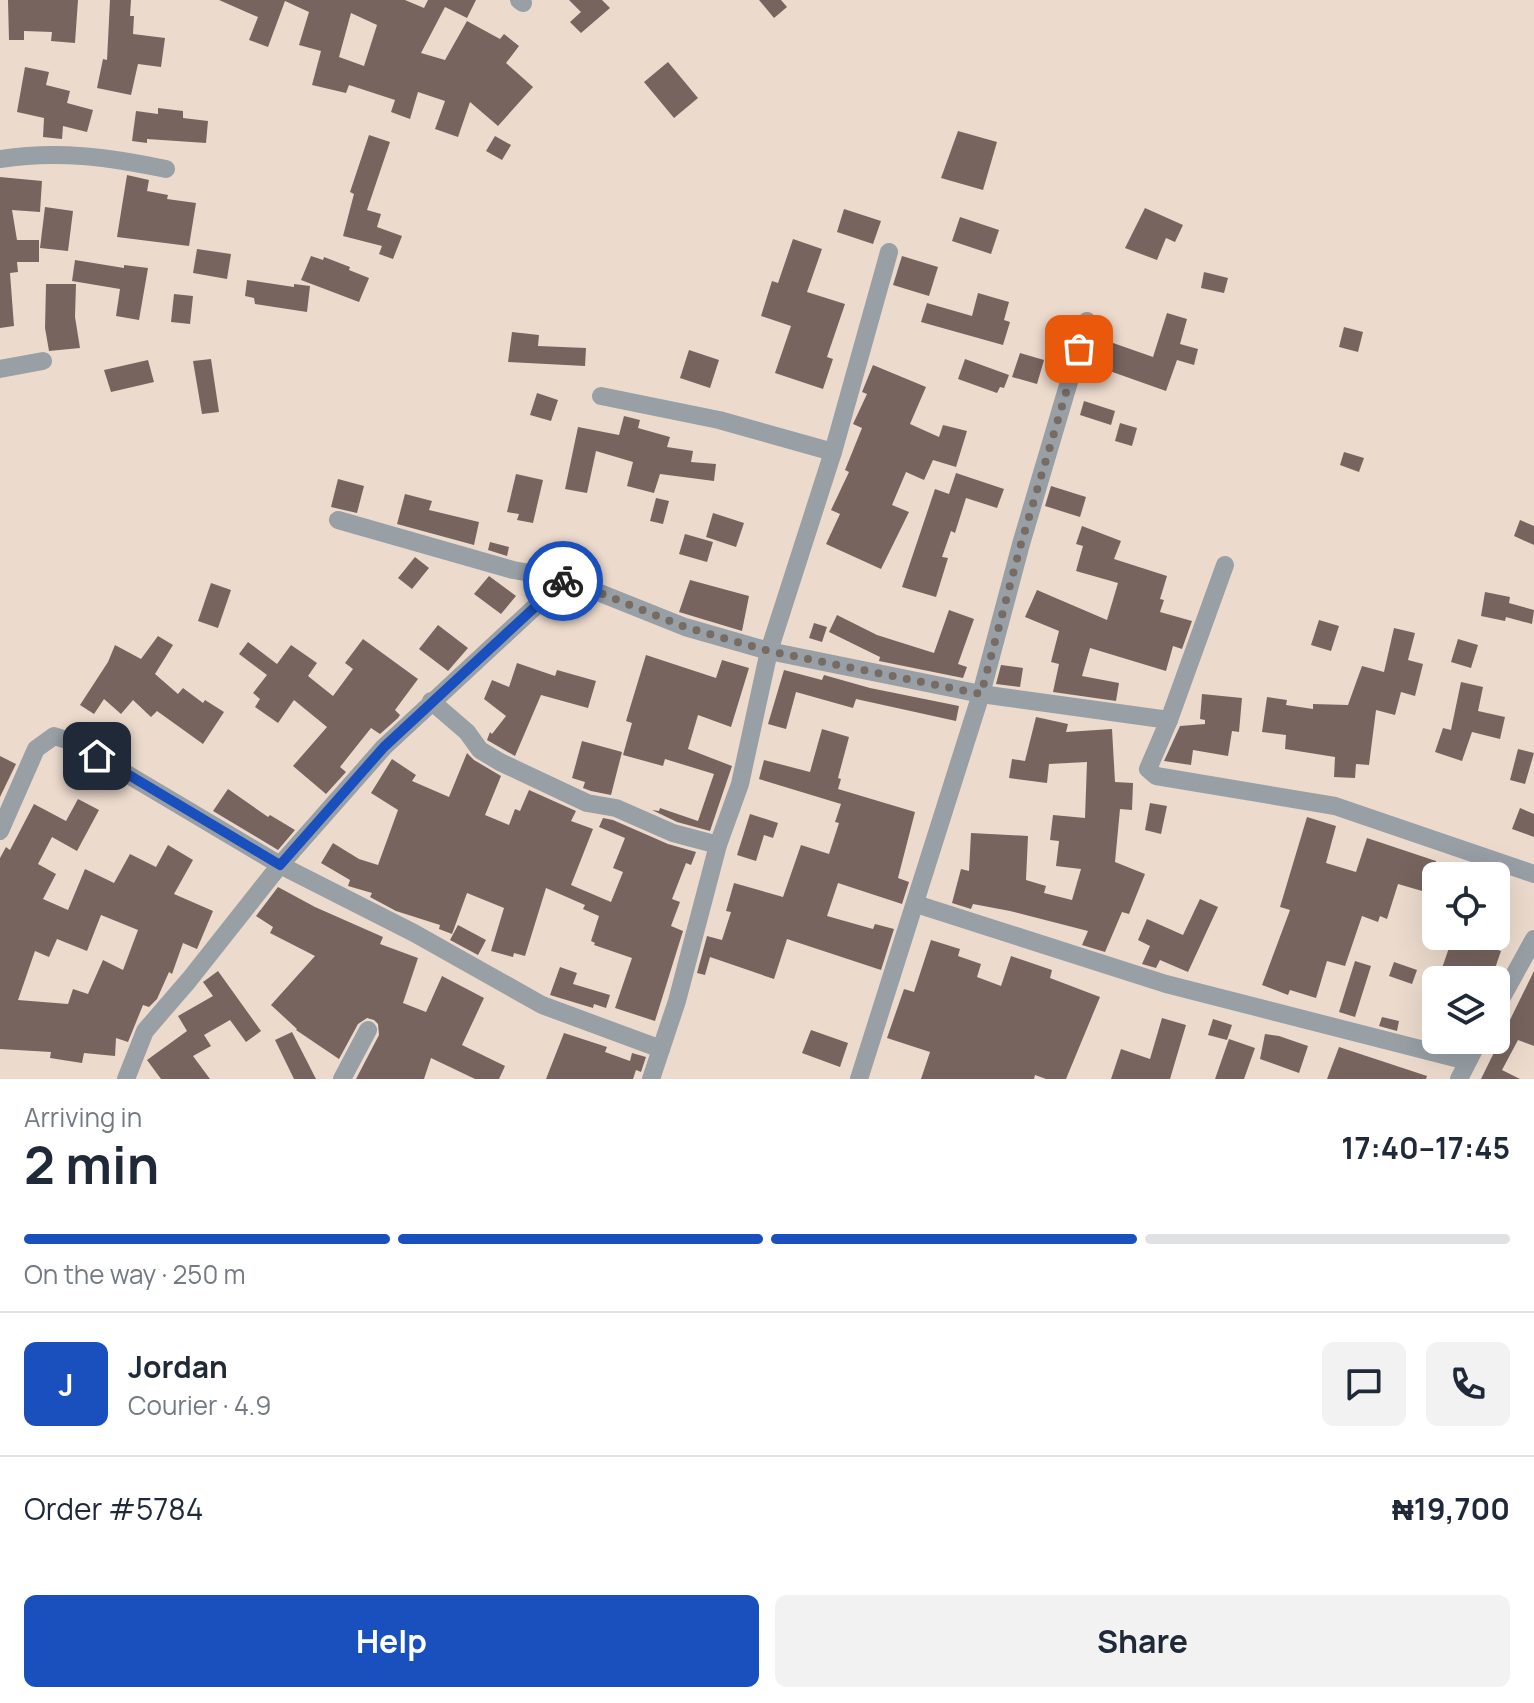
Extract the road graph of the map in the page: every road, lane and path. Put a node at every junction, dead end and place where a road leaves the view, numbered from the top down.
1 (0, 159) edge
2 (166, 169) dead end
3 (889, 252) dead end
4 (1087, 321) dead end
5 (43, 361) dead end
6 (0, 369) edge
7 (601, 396) dead end
8 (833, 452) junction
9 (338, 520) dead end
10 (1225, 565) dead end
11 (565, 579) junction
12 (769, 651) junction
13 (981, 694) junction
14 (431, 701) junction
15 (1169, 720) junction
16 (0, 831) edge
17 (718, 845) junction
18 (280, 865) junction
19 (1534, 874) edge
20 (916, 904) junction
21 (1534, 939) edge
22 (1510, 983) edge
23 (368, 1030) dead end
24 (661, 1049) junction
25 (1471, 1054) edge
26 (1467, 1061) junction
27 (126, 1079) edge
28 (342, 1079) edge
29 (651, 1079) edge
30 (859, 1079) edge
31 (1459, 1079) edge

1 - 2 street
3 - 8 street
4 - 13 street
5 - 6 street
7 - 8 street
8 - 12 street
9 - 11 street
10 - 15 street
11 - 12 street
11 - 14 street
12 - 13 street
12 - 17 street
13 - 15 street
13 - 20 street
14 - 17 street
14 - 18 street
15 - 19 street
16 - 18 street
17 - 24 street
18 - 24 street
18 - 27 street
20 - 26 street
20 - 30 street
21 - 22 street
23 - 28 street
24 - 29 street
25 - 26 street
26 - 31 street

